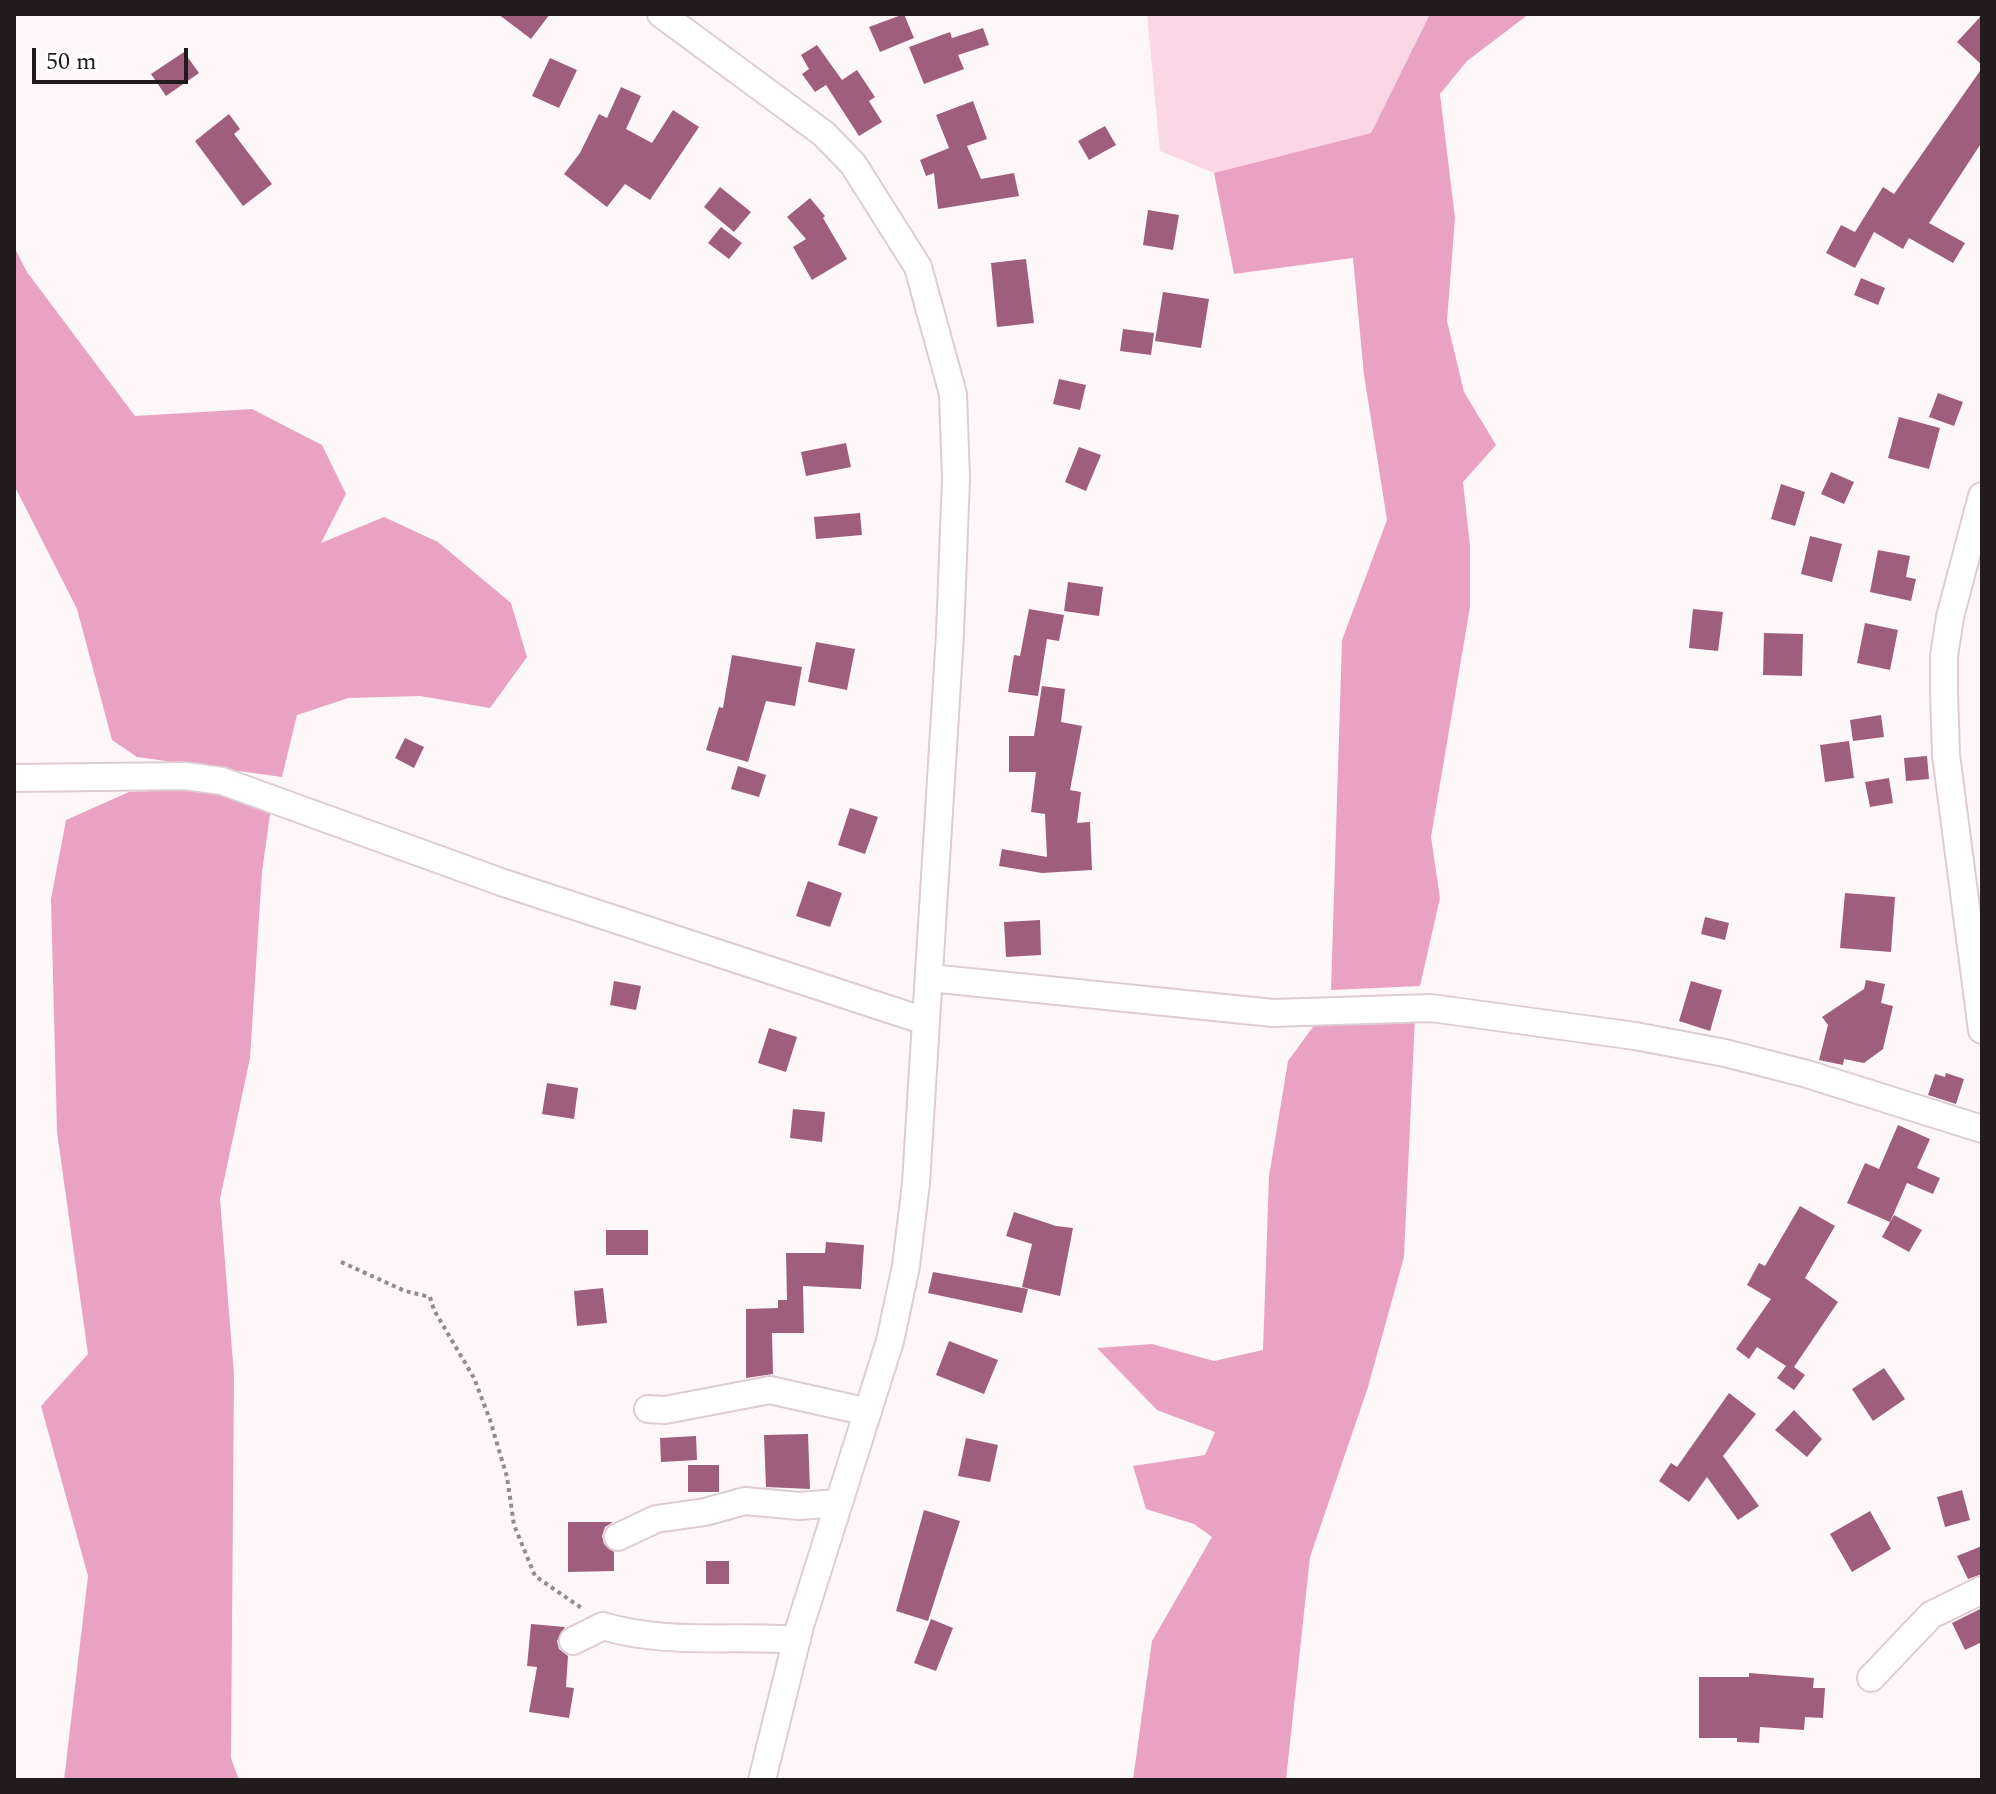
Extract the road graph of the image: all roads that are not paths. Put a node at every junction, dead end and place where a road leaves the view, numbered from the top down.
1 (661, 14) edge
2 (1982, 496) edge
3 (14, 778) edge
4 (930, 978) junction
5 (925, 1021) junction
6 (1982, 1030) edge
7 (1982, 1129) edge
8 (648, 1409) dead end
9 (868, 1412) junction
10 (838, 1503) junction
11 (618, 1537) dead end
12 (1982, 1590) edge
13 (797, 1640) junction
14 (573, 1641) dead end
15 (1871, 1678) dead end
16 (762, 1780) edge

1 - 4 street
2 - 6 street
3 - 5 street
4 - 5 street
4 - 7 street
5 - 9 street
8 - 9 street
9 - 10 street
10 - 11 street
10 - 13 street
12 - 15 street
13 - 14 street
13 - 16 street

